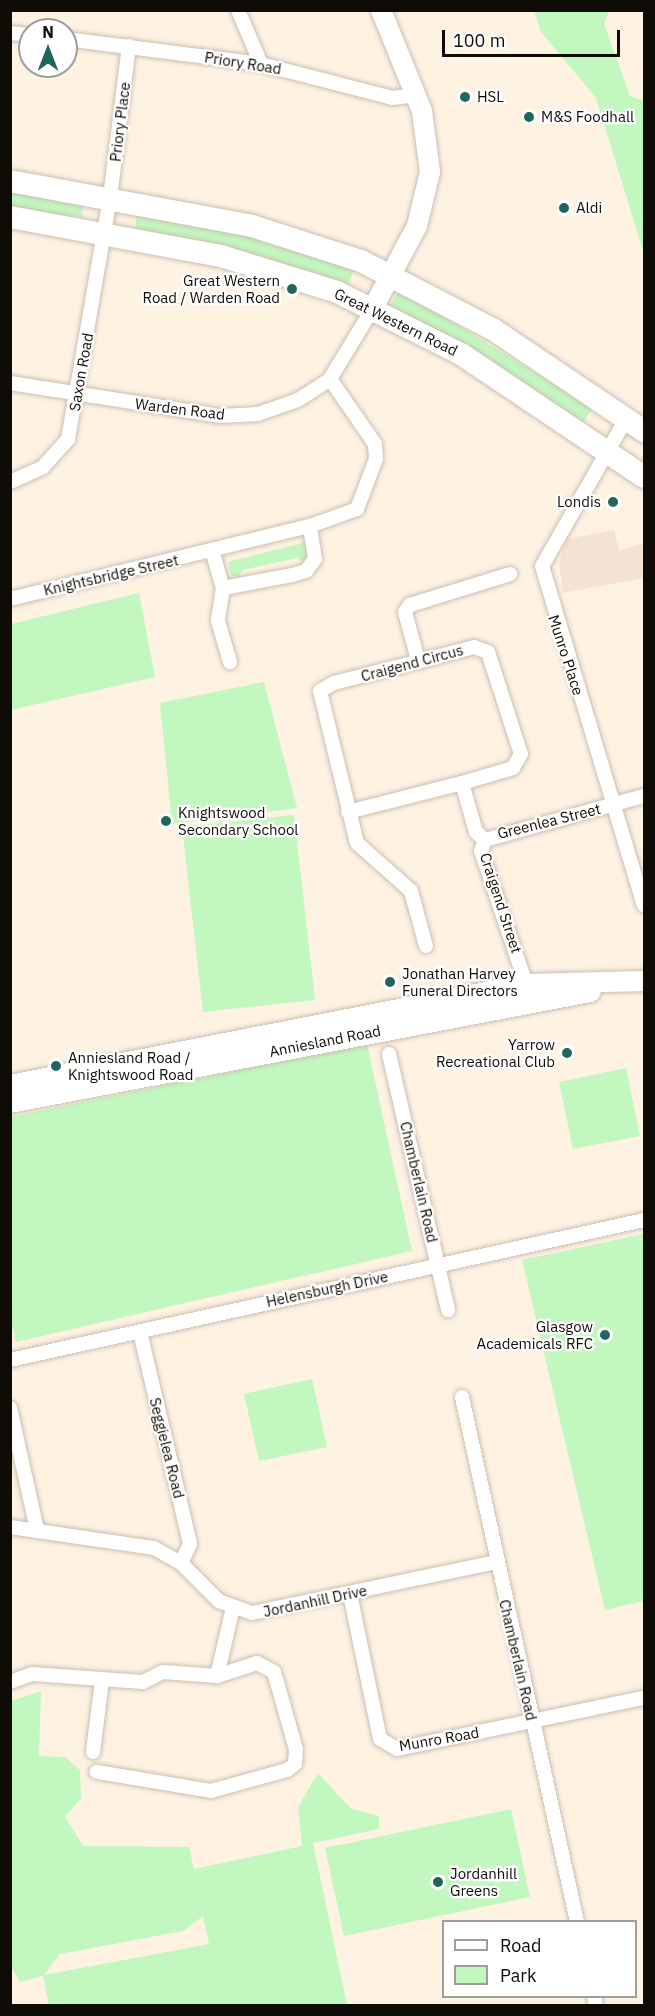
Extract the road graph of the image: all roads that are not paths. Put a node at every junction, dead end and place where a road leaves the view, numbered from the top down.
1 (238, 10) edge
2 (381, 10) edge
3 (78, 40) edge
4 (129, 46) junction
5 (261, 64) junction
6 (417, 95) junction
7 (10, 181) edge
8 (110, 198) junction
9 (10, 216) edge
10 (104, 233) junction
11 (392, 275) junction
12 (374, 308) junction
13 (330, 379) junction
14 (10, 383) edge
15 (78, 395) junction
16 (626, 418) junction
17 (645, 431) edge
18 (605, 452) junction
19 (645, 477) edge
20 (10, 482) edge
21 (310, 526) junction
22 (212, 550) junction
23 (510, 574) dead end
24 (223, 588) junction
25 (10, 599) edge
26 (418, 660) junction
27 (230, 662) dead end
28 (462, 783) junction
29 (645, 796) edge
30 (614, 805) junction
31 (348, 812) junction
32 (485, 840) junction
33 (642, 890) edge
34 (645, 904) edge
35 (426, 946) dead end
36 (642, 981) edge
37 (529, 993) junction
38 (389, 1054) dead end
39 (10, 1085) edge
40 (10, 1103) edge
41 (645, 1220) edge
42 (439, 1265) junction
43 (448, 1310) dead end
44 (140, 1332) junction
45 (10, 1360) edge
46 (462, 1397) dead end
47 (10, 1408) edge
48 (10, 1527) edge
49 (38, 1530) junction
50 (496, 1562) junction
51 (181, 1563) junction
52 (350, 1594) junction
53 (233, 1607) junction
54 (217, 1676) junction
55 (102, 1681) junction
56 (10, 1682) edge
57 (645, 1698) edge
58 (532, 1721) junction
59 (93, 1752) dead end
60 (97, 1772) dead end
61 (577, 1920) edge

1 - 5 street
2 - 6 street
3 - 4 street, Priory Road
4 - 5 street, Priory Road
4 - 8 street, Priory Place
5 - 6 street, Priory Road
6 - 11 street
7 - 8 main road
8 - 10 street, Priory Place
8 - 11 main road
9 - 10 main road, Great Western Road
10 - 12 main road, Great Western Road
10 - 15 street, Saxon Road
11 - 12 street
11 - 16 main road
12 - 13 street, Warden Road
12 - 18 main road, Great Western Road
13 - 15 street, Warden Road
13 - 21 street, Knightsbridge Street
14 - 15 street, Warden Road
15 - 20 street, Saxon Road
16 - 17 main road
16 - 18 street, Munro Place
18 - 19 main road, Great Western Road
18 - 30 street, Munro Place
21 - 22 street, Knightsbridge Street
21 - 24 street
22 - 24 street
22 - 25 street, Knightsbridge Street
23 - 26 street
24 - 27 street
26 - 28 street, Craigend Circus
26 - 31 street, Craigend Circus
28 - 31 street
28 - 32 street, Craigend Street
29 - 30 street, Greenlea Street
30 - 32 street, Greenlea Street
30 - 33 street, Munro Place
31 - 35 street
32 - 37 street, Craigend Street
33 - 34 street, Munro Place
36 - 37 street, Anniesland Road
37 - 39 street, Anniesland Road
37 - 40 street, Anniesland Road
38 - 42 street, Chamberlain Road
41 - 42 street, Helensburgh Drive
42 - 43 street, Chamberlain Road
42 - 44 street, Helensburgh Drive
44 - 45 street, Helensburgh Drive
44 - 51 street, Seggielea Road
46 - 50 street, Chamberlain Road
47 - 49 street
48 - 49 street
49 - 51 street
50 - 52 street, Jordanhill Drive
50 - 58 street, Chamberlain Road
51 - 53 street
52 - 53 street, Jordanhill Drive
52 - 58 street, Munro Road
53 - 54 street
54 - 55 street
54 - 60 street
55 - 56 street
55 - 59 street
57 - 58 street, Munro Road
58 - 61 street, Chamberlain Road

